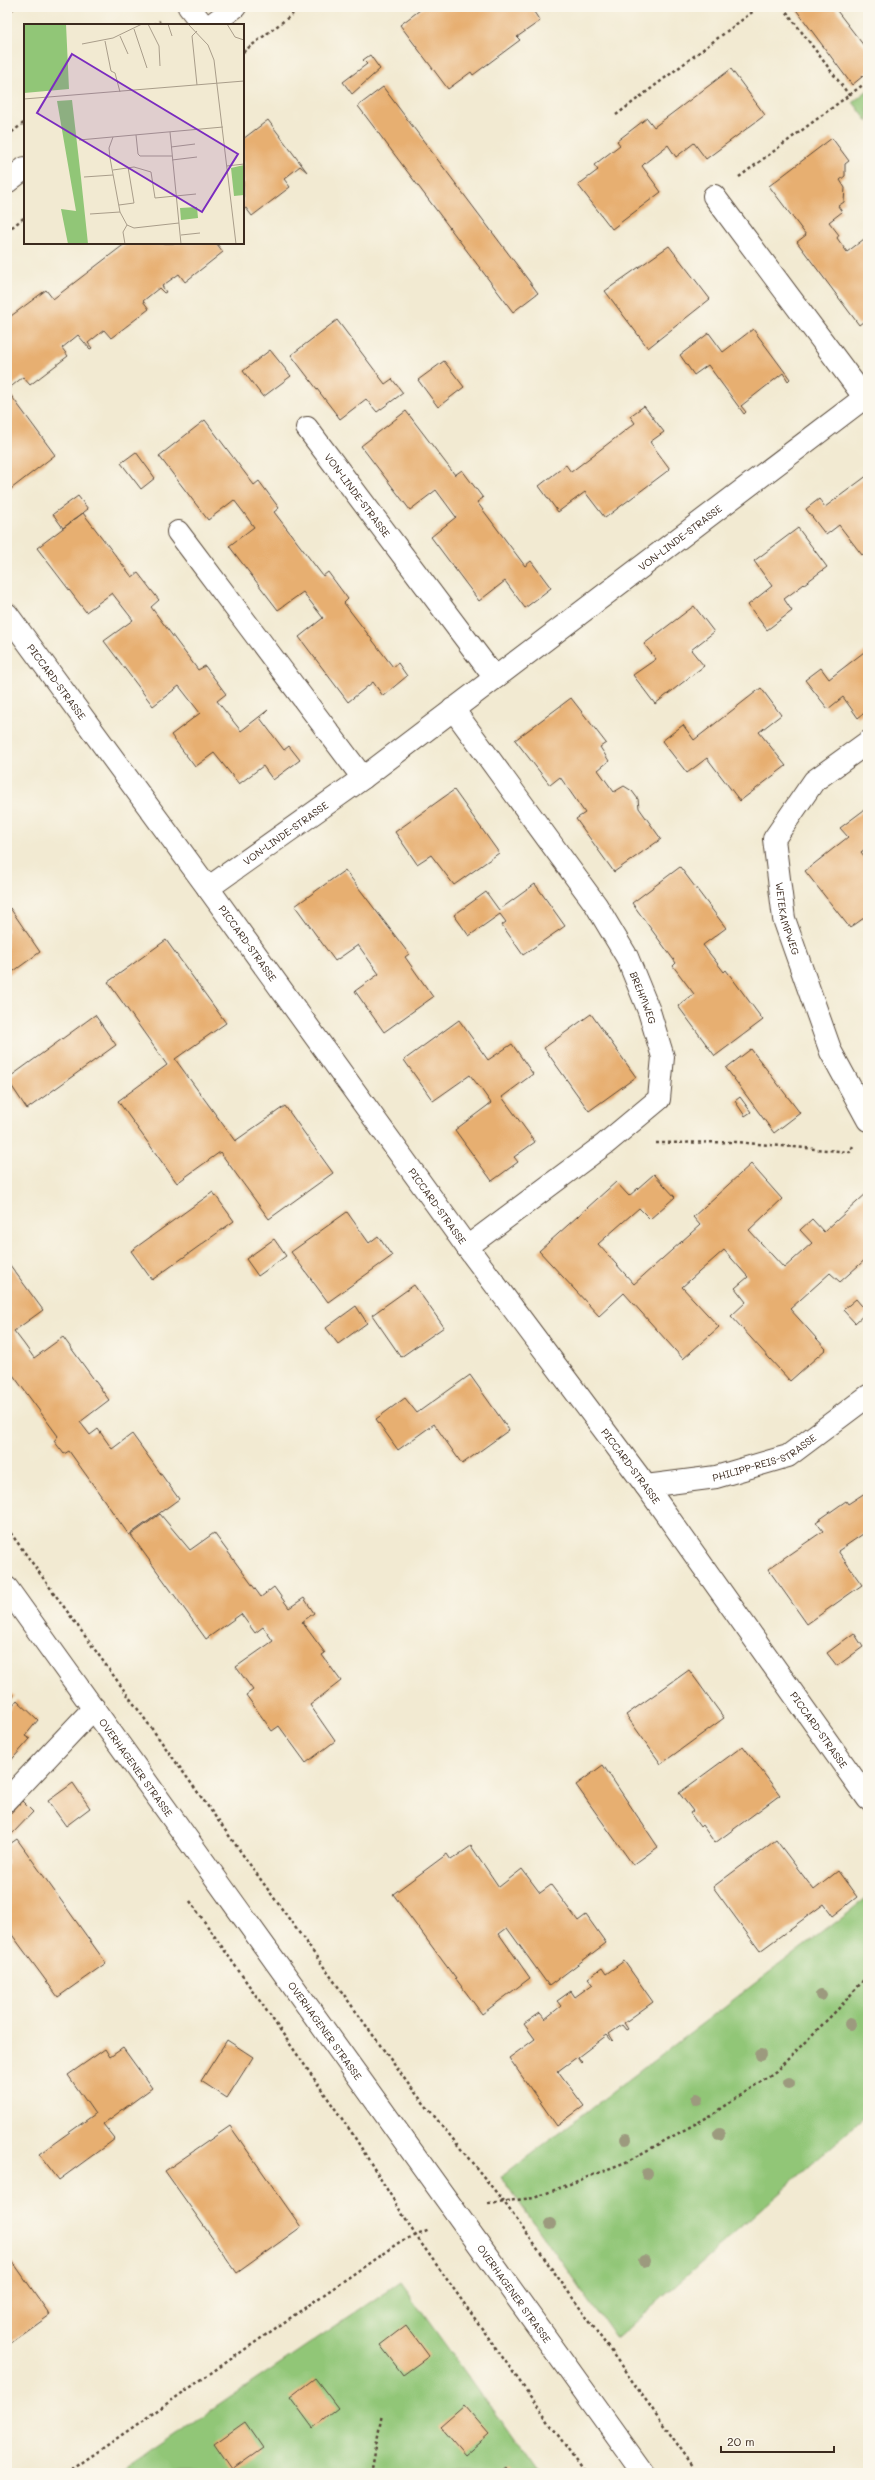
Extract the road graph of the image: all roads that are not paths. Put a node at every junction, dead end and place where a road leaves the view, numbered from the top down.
1 (189, 7) edge
2 (235, 7) edge
3 (202, 24) edge
4 (213, 24) edge
5 (24, 169) edge
6 (7, 182) edge
7 (714, 196) road end
8 (867, 398) edge
9 (307, 428) dead end
10 (178, 532) dead end
11 (7, 614) edge
12 (495, 678) junction
13 (453, 709) junction
14 (868, 742) edge
15 (363, 778) junction
16 (208, 888) junction
17 (868, 1120) edge
18 (467, 1247) junction
19 (868, 1396) edge
20 (646, 1486) junction
21 (7, 1588) edge
22 (94, 1708) junction
23 (868, 1799) edge
24 (7, 1800) edge
25 (643, 2473) edge

1 - 3 street
2 - 4 street
5 - 6 street
7 - 8 street, VON-LINDE-STRASSE
8 - 12 street, VON-LINDE-STRASSE
9 - 12 street, VON-LINDE-STRASSE
10 - 15 street
11 - 16 street, PICCARD-STRASSE
12 - 13 street, VON-LINDE-STRASSE
13 - 15 street, VON-LINDE-STRASSE
13 - 18 street, BREHMWEG
14 - 17 street, WETEKAMPWEG
15 - 16 street, VON-LINDE-STRASSE
16 - 18 street, PICCARD-STRASSE
18 - 20 street, PICCARD-STRASSE
19 - 20 street, PHILIPP-REIS-STRASSE
20 - 23 street, PICCARD-STRASSE
21 - 22 street, OVERHAGENER STRASSE
22 - 24 street
22 - 25 street, OVERHAGENER STRASSE

